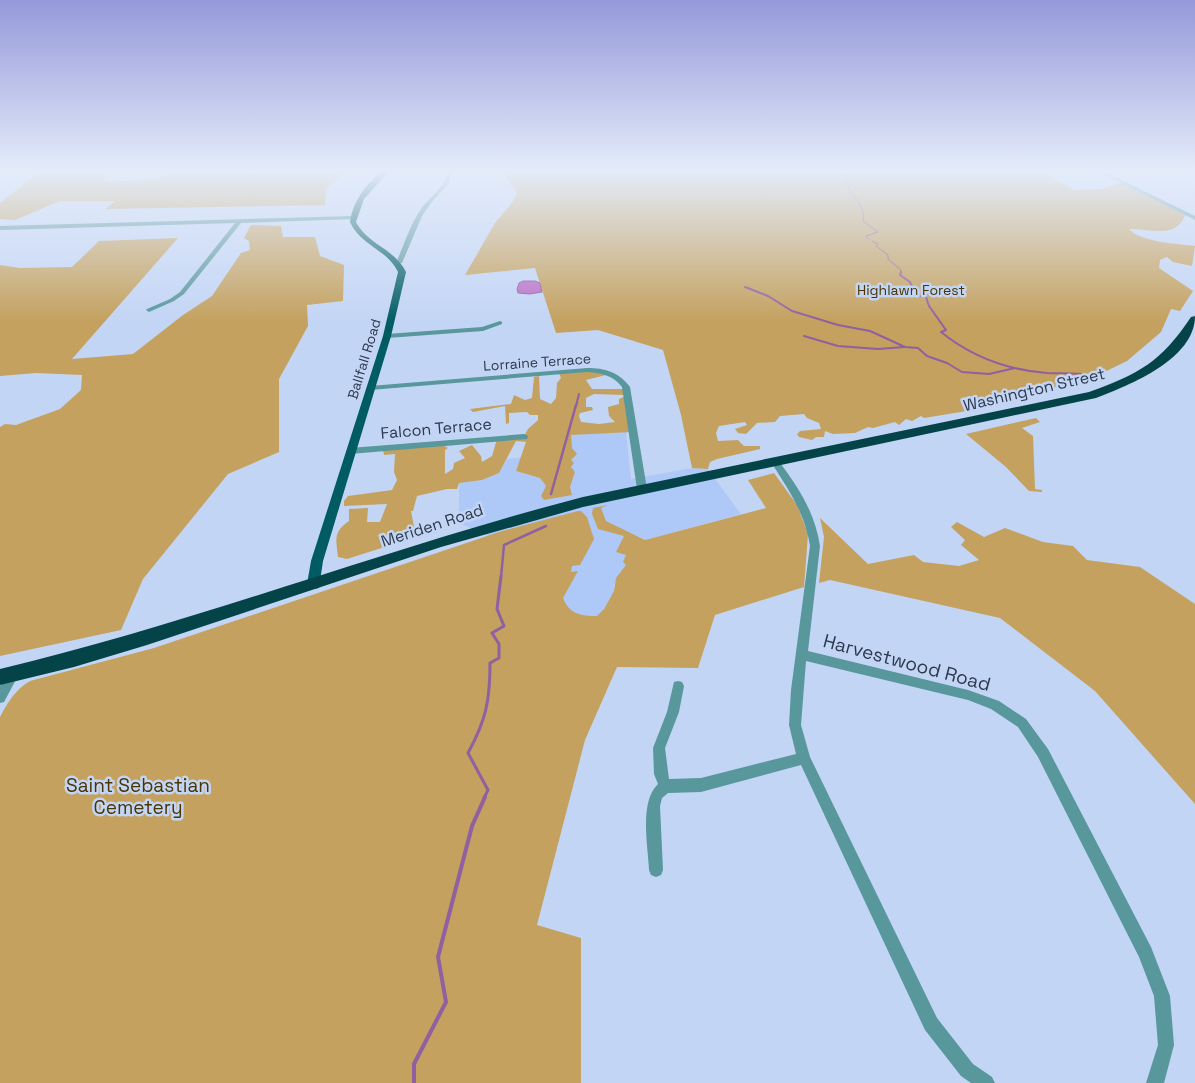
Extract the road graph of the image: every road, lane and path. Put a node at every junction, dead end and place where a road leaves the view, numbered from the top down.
1 (281, 221) edge
2 (353, 221) edge
3 (416, 221) edge
4 (239, 222) junction
5 (0, 228) edge
6 (400, 263) junction
7 (149, 310) dead end
8 (1195, 319) edge
9 (500, 323) dead end
10 (387, 336) junction
11 (370, 388) junction
12 (524, 436) dead end
13 (884, 439) joint
14 (350, 452) junction
15 (775, 462) junction
16 (642, 489) junction
17 (314, 584) junction
18 (802, 655) junction
19 (7, 676) edge
20 (678, 686) dead end
21 (0, 698) edge
22 (804, 758) junction
23 (665, 786) junction
24 (656, 870) dead end
25 (986, 1083) edge
26 (1155, 1083) edge

1 - 4 street
2 - 6 main road
3 - 6 street
4 - 5 street
4 - 7 street
6 - 10 main road, Ballfall Road
8 - 13 highway, Washington Street
9 - 10 street
10 - 11 main road, Ballfall Road
11 - 14 main road, Ballfall Road
11 - 16 street, Lorraine Terrace
12 - 14 street, Falcon Terrace
13 - 15 highway, Meriden Road
14 - 17 main road, Ballfall Road
15 - 16 highway, Meriden Road
15 - 18 street
16 - 17 highway, Meriden Road
17 - 19 highway, Meriden Road
18 - 22 street, Harvestwood Road
18 - 26 street, Harvestwood Road
19 - 21 street
20 - 23 street
22 - 23 street
22 - 25 street, Harvestwood Road
23 - 24 street

